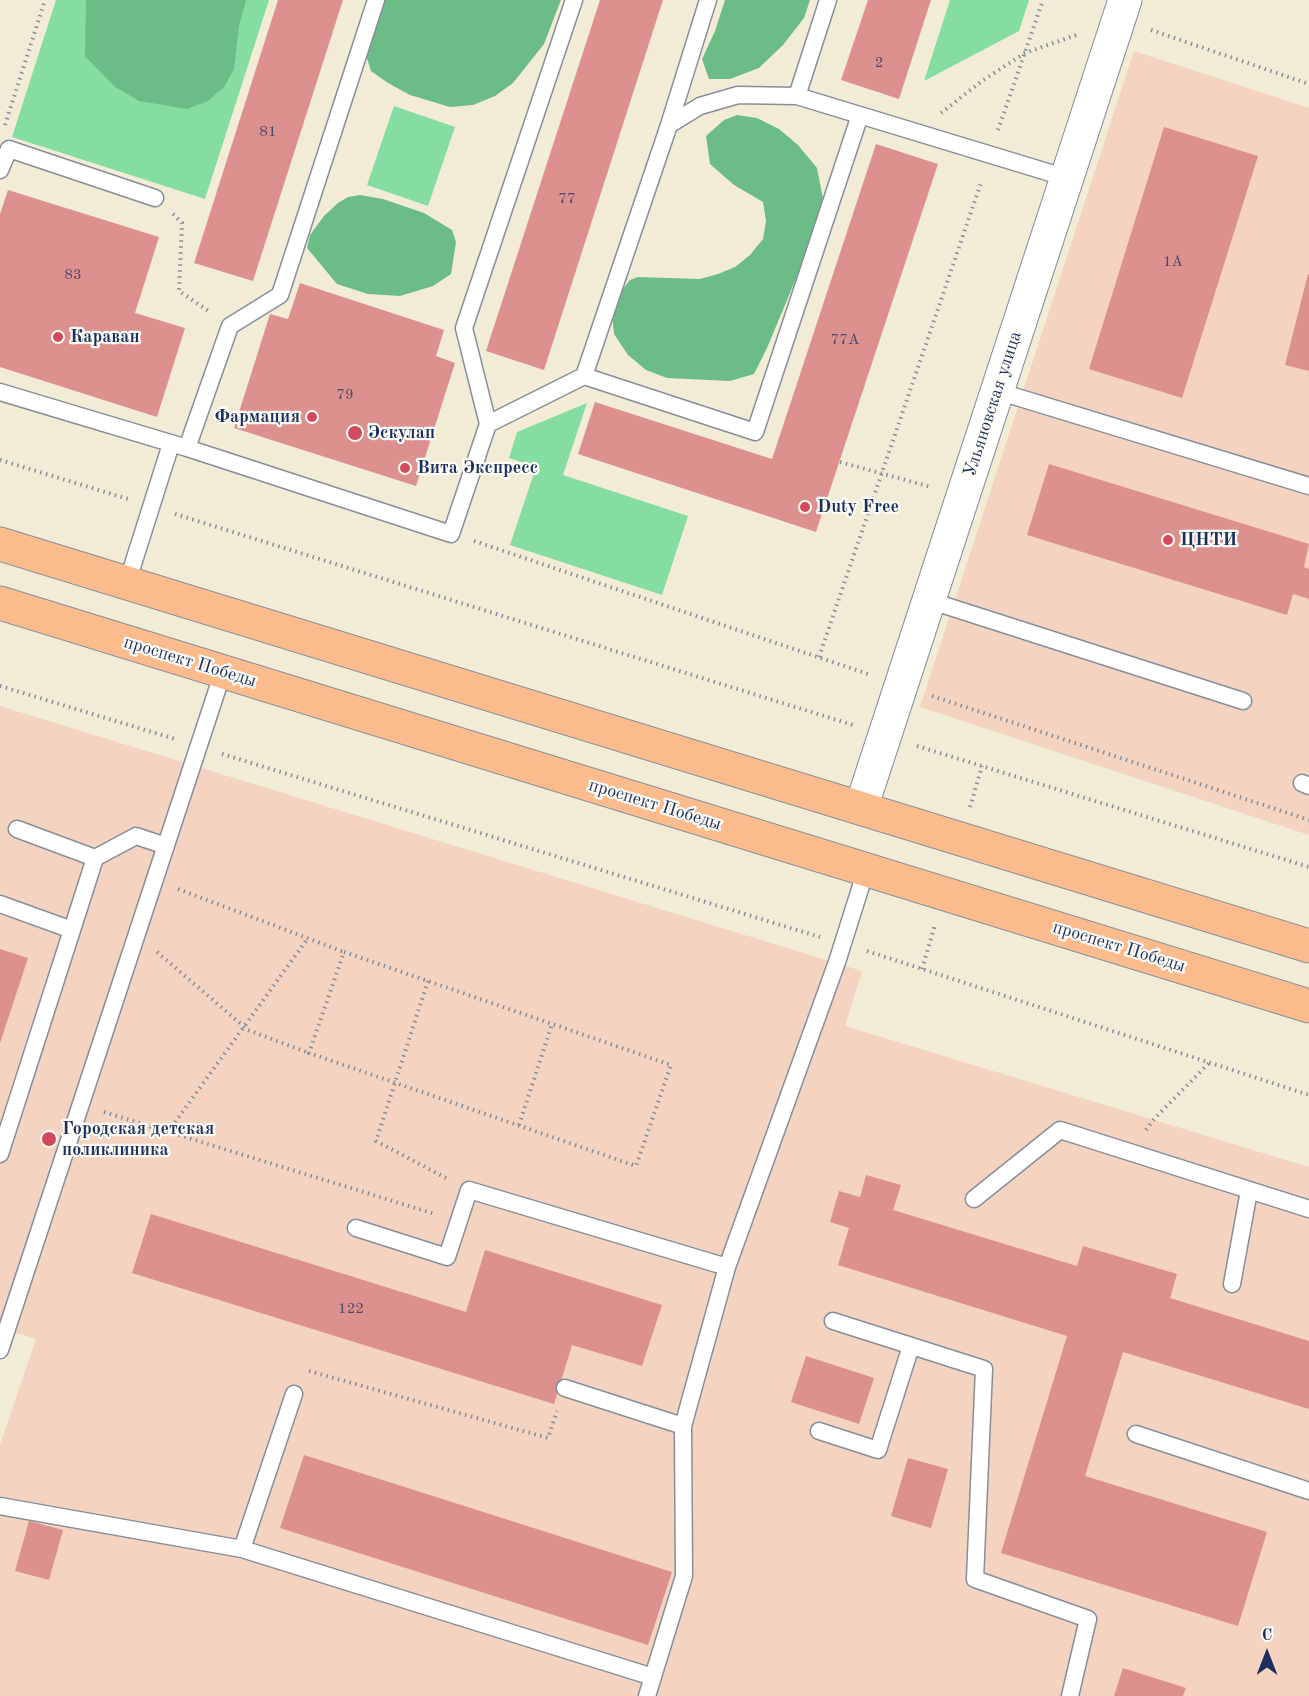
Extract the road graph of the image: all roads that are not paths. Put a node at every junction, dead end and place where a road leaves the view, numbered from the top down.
1 (376, 0) edge
2 (574, 0) edge
3 (708, 0) edge
4 (828, 0) edge
5 (1122, 10) edge
6 (797, 96) junction
7 (860, 115) junction
8 (669, 125) junction
9 (0, 170) edge
10 (1067, 178) junction
11 (155, 198) road end
12 (584, 376) junction
13 (997, 391) junction
14 (0, 392) edge
15 (488, 424) junction
16 (179, 446) junction
17 (1309, 486) edge
18 (0, 544) edge
19 (127, 583) junction
20 (928, 600) junction
21 (0, 603) edge
22 (223, 672) junction
23 (1243, 700) dead end
24 (861, 808) junction
25 (17, 829) dead end
26 (166, 846) junction
27 (95, 858) junction
28 (866, 870) junction
29 (0, 904) edge
30 (72, 930) junction
31 (1309, 946) edge
32 (1309, 1006) edge
33 (0, 1154) edge
34 (1249, 1191) junction
35 (974, 1199) dead end
36 (1309, 1209) edge
37 (356, 1228) dead end
38 (727, 1267) junction
39 (1232, 1284) dead end
40 (834, 1321) dead end
41 (911, 1346) junction
42 (0, 1350) edge
43 (565, 1388) road end
44 (294, 1394) road end
45 (683, 1426) junction
46 (819, 1431) dead end
47 (1136, 1434) dead end
48 (1309, 1491) edge
49 (0, 1506) edge
50 (242, 1549) junction
51 (653, 1677) junction
52 (647, 1696) edge
53 (1070, 1696) edge

1 - 16 lane
2 - 15 lane
3 - 8 lane
4 - 6 lane
5 - 10 street, Ульяновская улица
6 - 7 lane
6 - 8 lane
7 - 10 lane
7 - 12 lane
8 - 12 lane
9 - 11 lane
10 - 13 street, Ульяновская улица
12 - 15 lane
13 - 17 lane
13 - 20 street, Ульяновская улица
14 - 16 lane
15 - 16 lane
16 - 19 lane
18 - 19 main road
19 - 24 main road
20 - 23 lane
20 - 24 street, Ульяновская улица
21 - 22 main road, проспект Победы
22 - 26 lane
22 - 28 main road, проспект Победы
24 - 31 main road
25 - 27 lane
26 - 27 lane
26 - 42 lane
27 - 30 lane
28 - 32 main road, проспект Победы
28 - 38 lane
29 - 30 lane
30 - 33 lane
34 - 35 lane
34 - 36 lane
34 - 39 lane
37 - 38 lane
38 - 45 lane
40 - 41 lane
41 - 46 lane
41 - 53 lane
43 - 45 lane
44 - 50 lane
45 - 51 lane
47 - 48 lane
49 - 50 lane
50 - 51 lane
51 - 52 lane

